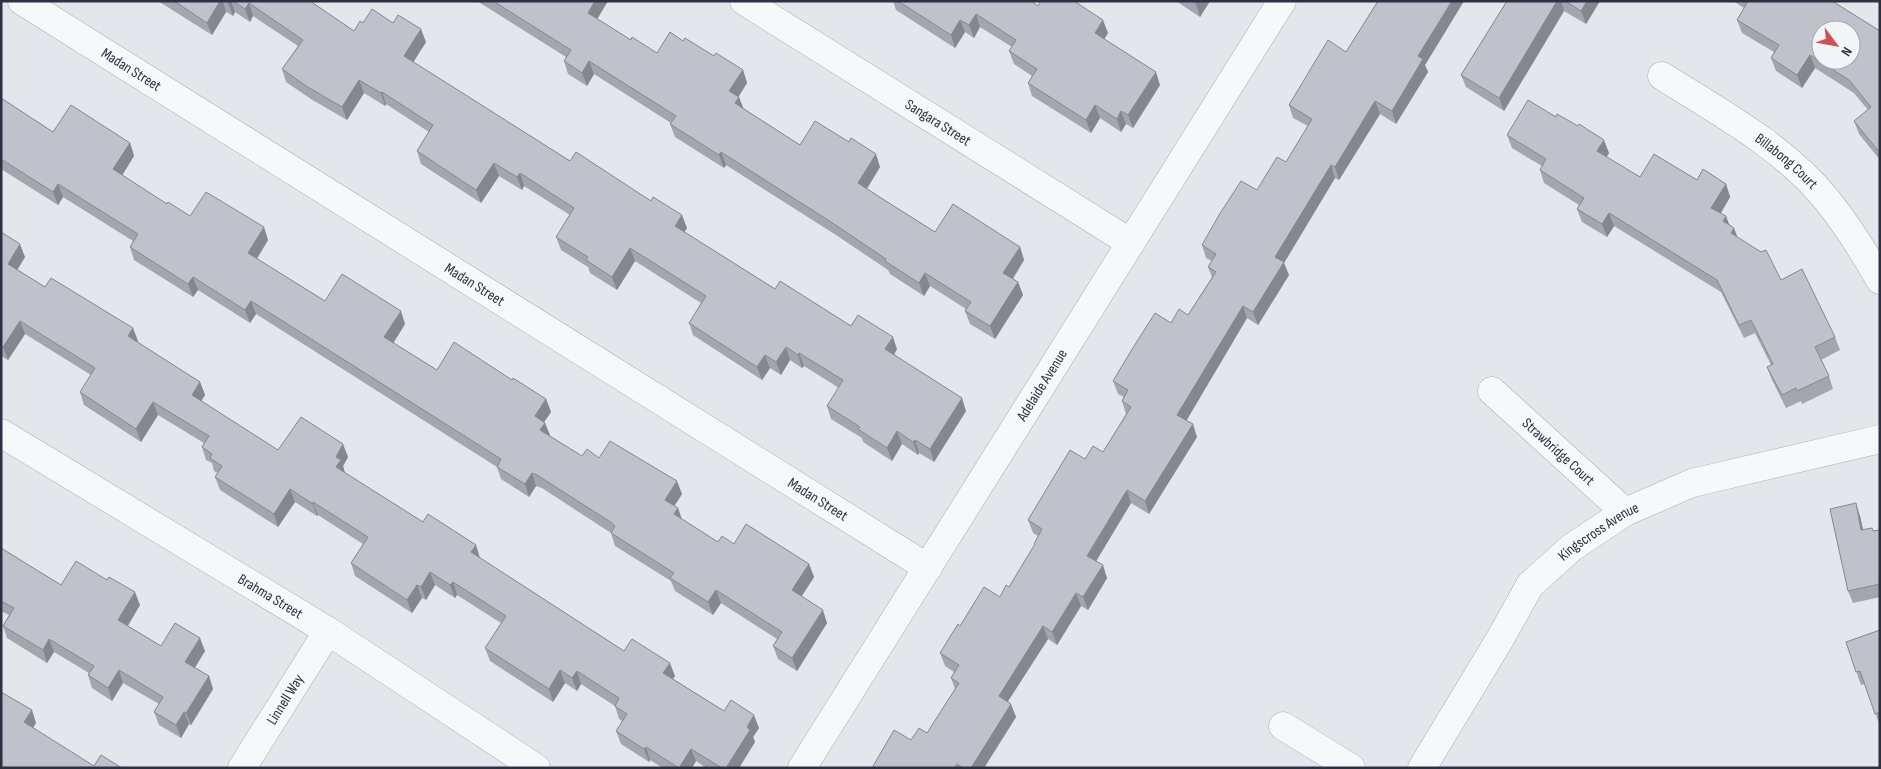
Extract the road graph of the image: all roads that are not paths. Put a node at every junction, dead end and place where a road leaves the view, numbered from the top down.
1 (22, 1) edge
2 (744, 1) edge
3 (1282, 1) edge
4 (1662, 76) dead end
5 (1131, 243) junction
6 (1880, 280) edge
7 (1492, 392) dead end
8 (1, 433) edge
9 (1880, 438) edge
10 (1625, 512) junction
11 (928, 568) junction
12 (328, 631) junction
13 (1283, 726) dead end
14 (242, 768) edge
15 (536, 768) edge
16 (802, 768) edge
17 (1351, 768) edge
18 (1422, 768) edge

1 - 11 street, Madan Street
2 - 5 street, Sangara Street
3 - 5 street, Adelaide Avenue
4 - 6 street, Billabong Court
5 - 11 street, Adelaide Avenue
7 - 10 street, Strawbridge Court
8 - 12 street, Brahma Street
9 - 10 street, Kingscross Avenue
10 - 18 street, Kingscross Avenue
11 - 16 street, Adelaide Avenue
12 - 14 street, Linnell Way
12 - 15 street, Brahma Street
13 - 17 street

